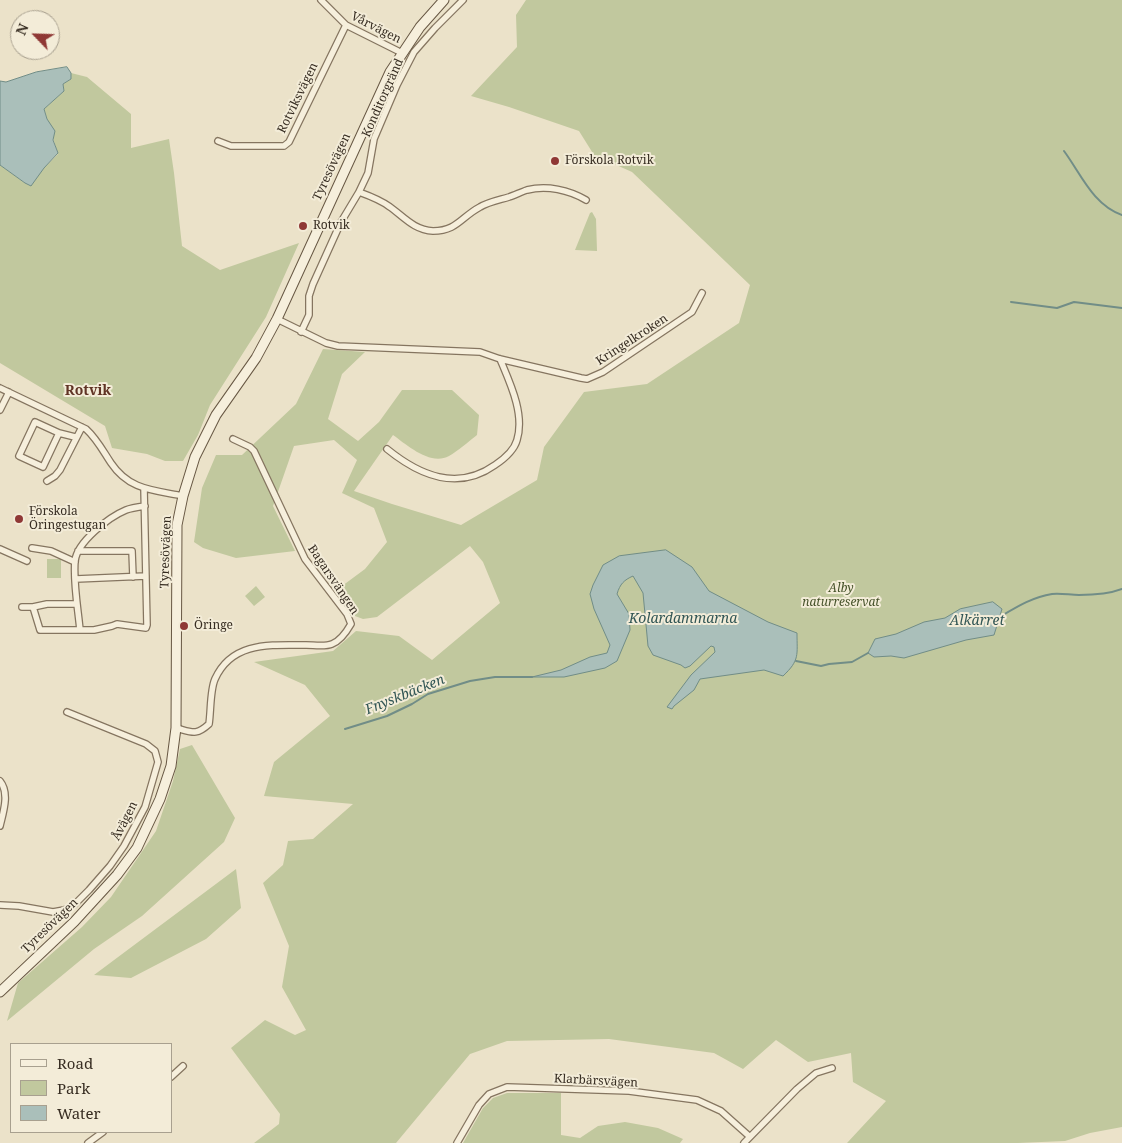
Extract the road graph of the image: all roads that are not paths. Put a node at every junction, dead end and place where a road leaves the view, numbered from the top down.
1 (321, 0) edge
2 (444, 0) edge
3 (464, 0) edge
4 (346, 25) junction
5 (402, 53) junction
6 (218, 141) dead end
7 (359, 192) junction
8 (586, 200) dead end
9 (702, 293) dead end
10 (277, 319) junction
11 (301, 332) junction
12 (500, 359) junction
13 (0, 388) edge
14 (9, 392) junction
15 (0, 410) edge
16 (82, 427) junction
17 (59, 433) junction
18 (75, 437) junction
19 (233, 439) dead end
20 (387, 449) dead end
21 (47, 481) dead end
22 (144, 488) junction
23 (182, 496) junction
24 (144, 506) junction
25 (32, 548) dead end
26 (0, 549) edge
27 (78, 551) junction
28 (27, 561) dead end
29 (75, 562) junction
30 (146, 576) junction
31 (133, 577) junction
32 (76, 579) junction
33 (78, 604) junction
34 (22, 607) dead end
35 (33, 607) junction
36 (80, 630) junction
37 (67, 712) dead end
38 (176, 728) junction
39 (0, 782) edge
40 (0, 826) edge
41 (0, 905) edge
42 (23, 970) junction
43 (0, 986) edge
44 (0, 992) edge
45 (183, 1066) dead end
46 (832, 1068) dead end
47 (172, 1075) edge
48 (102, 1133) edge
49 (749, 1136) junction
50 (88, 1143) edge
51 (457, 1143) edge
52 (744, 1143) edge

1 - 4 street, Vårvägen
2 - 5 main road, Tyresövägen
3 - 7 street, Konditorgränd
4 - 5 street, Vårvägen
4 - 6 street, Rotviksvägen
5 - 10 main road, Tyresövägen
7 - 8 street
7 - 11 street, Konditorgränd
9 - 12 street, Kringelkroken
10 - 11 street, Kringelkroken
10 - 23 main road, Tyresövägen
11 - 12 street, Kringelkroken
12 - 20 street
13 - 14 street
14 - 15 street
14 - 16 street
16 - 18 street
16 - 22 street
17 - 17 street
17 - 18 street
18 - 21 street
19 - 38 street, Bagarsvängen
22 - 23 street
22 - 24 street
23 - 38 main road, Tyresövägen
24 - 27 street
24 - 30 street
25 - 29 street
26 - 28 street
27 - 29 street
27 - 31 street
29 - 32 street
30 - 31 street
30 - 36 street
31 - 32 street
32 - 33 street
33 - 35 street
33 - 36 street
34 - 35 street
35 - 36 street
37 - 41 street, Åvägen
38 - 42 main road, Tyresövägen
39 - 40 street
42 - 43 main road, Tyresövägen
42 - 44 main road, Tyresövägen
45 - 47 street
46 - 49 street
48 - 50 street
49 - 51 street, Klarbärsvägen
49 - 52 street

